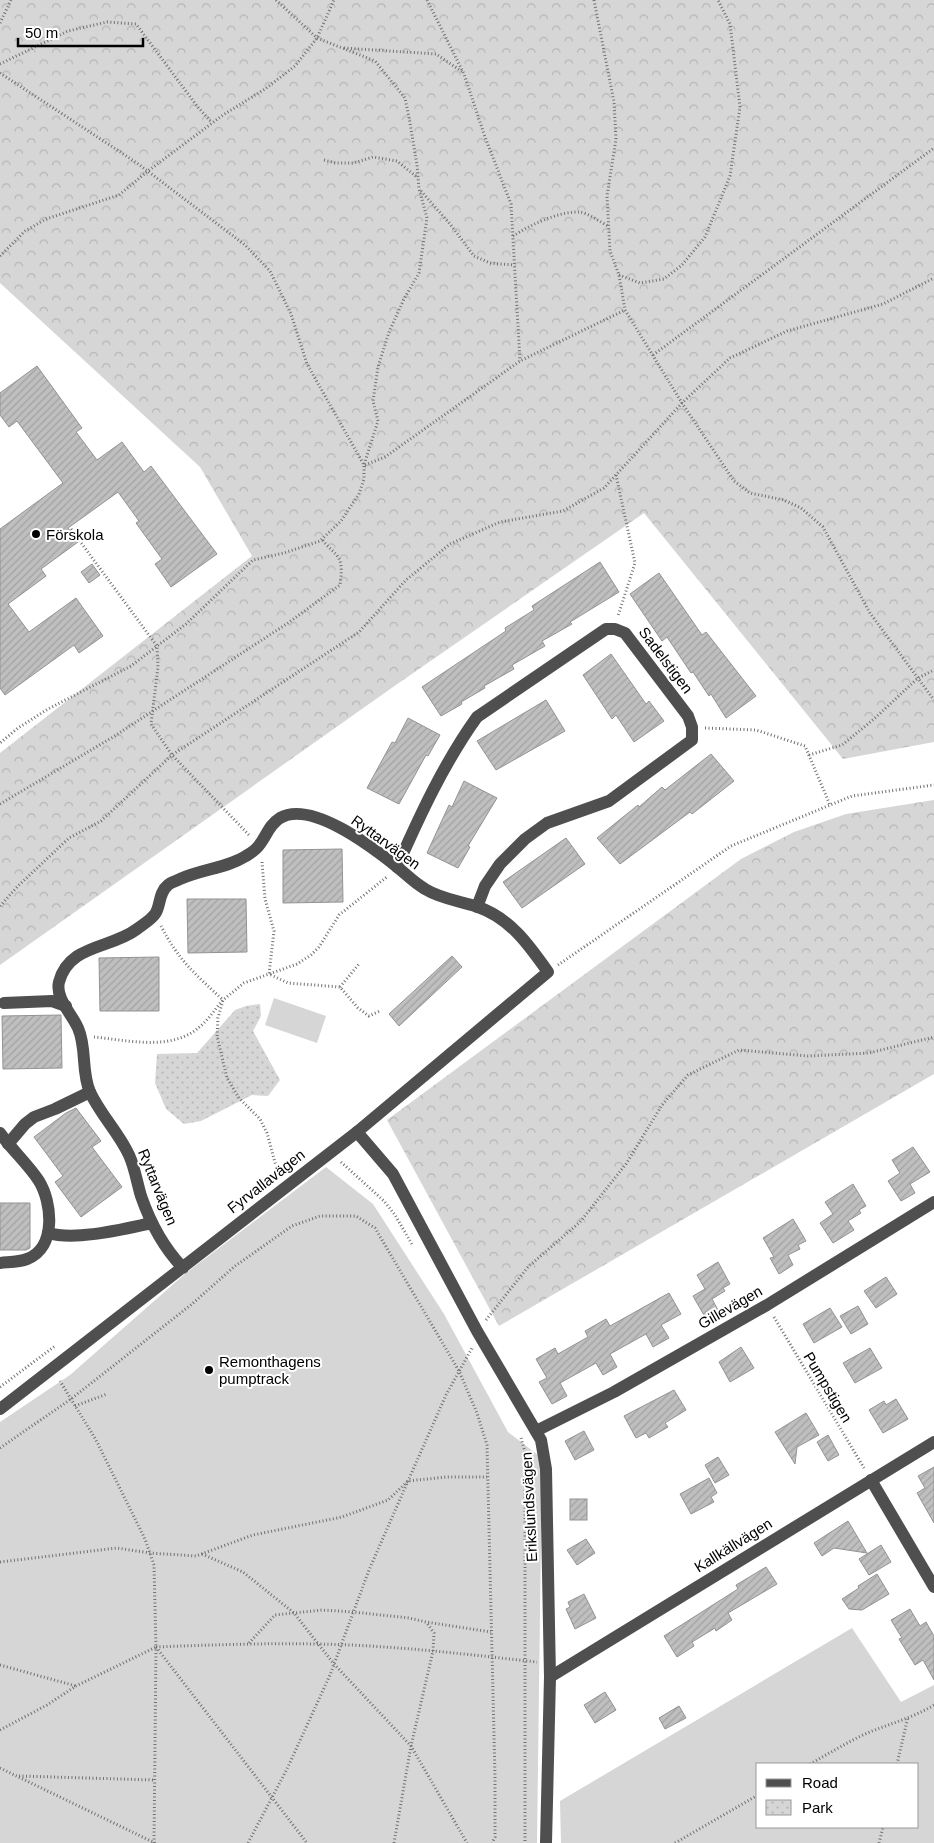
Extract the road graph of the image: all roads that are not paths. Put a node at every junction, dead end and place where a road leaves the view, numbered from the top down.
1 (397, 867) junction
2 (477, 907) junction
3 (548, 972) joint
4 (4, 1003) dead end
5 (66, 1006) junction
6 (90, 1092) junction
7 (357, 1132) junction
8 (0, 1133) edge
9 (8, 1144) junction
10 (934, 1202) edge
11 (152, 1223) junction
12 (48, 1233) junction
13 (0, 1263) edge
14 (183, 1268) junction
15 (0, 1409) edge
16 (538, 1436) junction
17 (934, 1442) edge
18 (871, 1480) junction
19 (934, 1587) edge
20 (550, 1677) junction
21 (546, 1843) edge

1 - 2 street, Ryttarvägen
1 - 2 street, Sadelstigen
1 - 5 street, Ryttarvägen
2 - 3 street, Ryttarvägen
3 - 7 street, Fyrvallavägen
4 - 5 street
5 - 6 street, Ryttarvägen
6 - 9 street
6 - 11 street, Ryttarvägen
7 - 14 street, Fyrvallavägen
7 - 16 street, Erikslundsvägen
8 - 9 street
9 - 12 street
10 - 16 street, Gillevägen
11 - 12 street
11 - 14 street, Ryttarvägen
12 - 13 street
14 - 15 street, Fyrvallavägen
16 - 20 street, Erikslundsvägen
17 - 18 street, Kallkällvägen
18 - 19 street
18 - 20 street, Kallkällvägen
20 - 21 street, Erikslundsvägen

